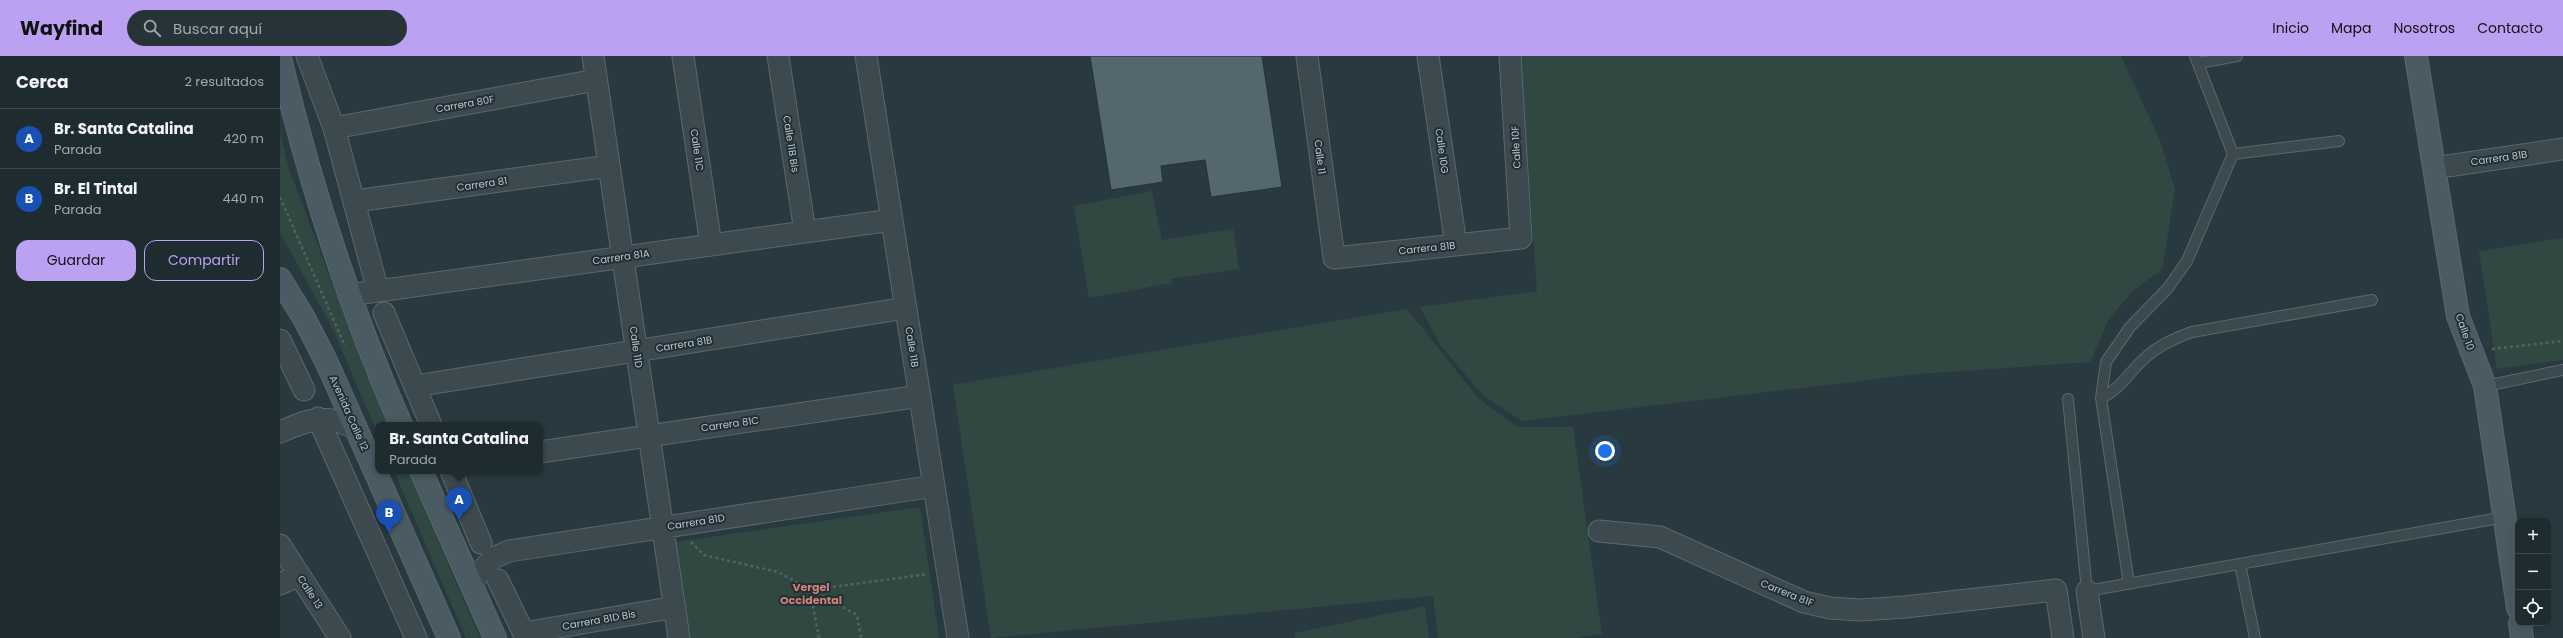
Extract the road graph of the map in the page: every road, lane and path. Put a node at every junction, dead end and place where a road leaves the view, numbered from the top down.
1 (307, 56) edge
2 (593, 56) edge
3 (683, 56) edge
4 (778, 56) edge
5 (866, 56) edge
6 (1307, 56) edge
7 (1428, 56) edge
8 (1510, 56) edge
9 (2237, 56) edge
10 (2416, 56) edge
11 (280, 58) edge
12 (2197, 60) edge
13 (596, 80) junction
14 (280, 94) edge
15 (334, 128) junction
16 (299, 135) junction
17 (2339, 141) dead end
18 (2563, 149) edge
19 (2233, 154) junction
20 (609, 166) junction
21 (2434, 168) junction
22 (280, 197) edge
23 (355, 201) junction
24 (892, 220) junction
25 (805, 232) junction
26 (1521, 238) joint
27 (711, 245) junction
28 (1456, 245) junction
29 (623, 257) junction
30 (1334, 258) joint
31 (280, 279) edge
32 (378, 291) junction
33 (349, 295) junction
34 (2372, 300) dead end
35 (906, 308) junction
36 (384, 313) dead end
37 (280, 340) edge
38 (2563, 342) edge
39 (346, 349) dead end
40 (637, 351) junction
41 (2472, 351) junction
42 (2563, 370) edge
43 (415, 386) junction
44 (2485, 386) junction
45 (304, 390) dead end
46 (920, 396) junction
47 (2102, 398) junction
48 (2068, 399) dead end
49 (318, 418) junction
50 (400, 422) edge
51 (430, 422) edge
52 (355, 428) junction
53 (280, 432) edge
54 (649, 436) junction
55 (543, 452) edge
56 (375, 473) edge
57 (376, 474) edge
58 (422, 474) edge
59 (452, 474) edge
60 (934, 486) junction
61 (2505, 517) junction
62 (663, 528) junction
63 (1599, 531) dead end
64 (687, 535) dead end
65 (481, 543) dead end
66 (280, 545) edge
67 (2240, 564) junction
68 (935, 573) dead end
69 (299, 575) junction
70 (498, 580) dead end
71 (471, 583) junction
72 (280, 584) edge
73 (2129, 584) junction
74 (810, 590) junction
75 (2515, 590) edge
76 (2087, 591) junction
77 (675, 607) junction
78 (2520, 626) edge
79 (525, 636) edge
80 (340, 638) edge
81 (416, 638) edge
82 (449, 638) edge
83 (495, 638) edge
84 (679, 638) edge
85 (819, 638) edge
86 (861, 638) edge
87 (958, 638) edge
88 (2064, 638) edge
89 (2094, 638) edge
90 (2255, 638) edge
91 (2522, 638) edge

1 - 15 street
2 - 13 street, Calle 11D
3 - 27 street, Calle 11C
4 - 25 street, Calle 11B Bis
5 - 24 street, Calle 11B
6 - 30 street, Calle 11
7 - 28 street, Calle 10G
8 - 26 street, Calle 10F
9 - 12 lane
10 - 21 main road, Calle 10
11 - 16 main road
12 - 19 lane
13 - 15 street, Carrera 80F
13 - 20 street, Calle 11D
14 - 16 main road
15 - 23 street
16 - 33 main road
17 - 19 lane
18 - 21 street, Carrera 81B
19 - 47 lane
20 - 23 street, Carrera 81
20 - 29 street, Calle 11D
21 - 41 main road, Calle 10
22 - 39 path
23 - 32 street
24 - 25 street, Carrera 81A
24 - 35 street, Calle 11B
25 - 27 street, Carrera 81A
26 - 28 street, Carrera 81B
27 - 29 street, Carrera 81A
28 - 30 street, Carrera 81B
29 - 32 street, Carrera 81A
29 - 40 street, Calle 11D
31 - 52 main road, Avenida Calle 12
32 - 33 street, Carrera 81A
33 - 50 main road
34 - 47 lane
35 - 40 street, Carrera 81B
35 - 46 street, Calle 11B
36 - 43 street
37 - 45 street
38 - 41 path
40 - 43 street, Carrera 81B
40 - 54 street, Calle 11D
41 - 44 main road, Calle 10
42 - 44 lane
43 - 51 street
44 - 61 main road, Calle 10
46 - 54 street, Carrera 81C
46 - 60 street, Calle 11B
47 - 73 lane
48 - 76 lane
49 - 52 street
49 - 53 street
49 - 81 street
52 - 56 main road, Avenida Calle 12
54 - 55 street, Carrera 81C
54 - 62 street, Calle 11D
57 - 82 main road, Avenida Calle 12
58 - 71 main road
59 - 65 street
60 - 62 street, Carrera 81D
60 - 87 street, Calle 11B
61 - 67 lane
61 - 75 main road, Calle 10
62 - 71 street, Carrera 81D
62 - 77 street, Calle 11D
63 - 88 street, Carrera 81F
64 - 74 path
66 - 69 street, Calle 13
67 - 73 lane
67 - 90 lane
68 - 74 path
69 - 72 street
69 - 80 street, Calle 13
70 - 79 street
71 - 83 main road
73 - 76 lane
74 - 85 path
74 - 86 path
76 - 89 street
77 - 79 street, Carrera 81D Bis
77 - 84 street, Calle 11D
78 - 91 main road

